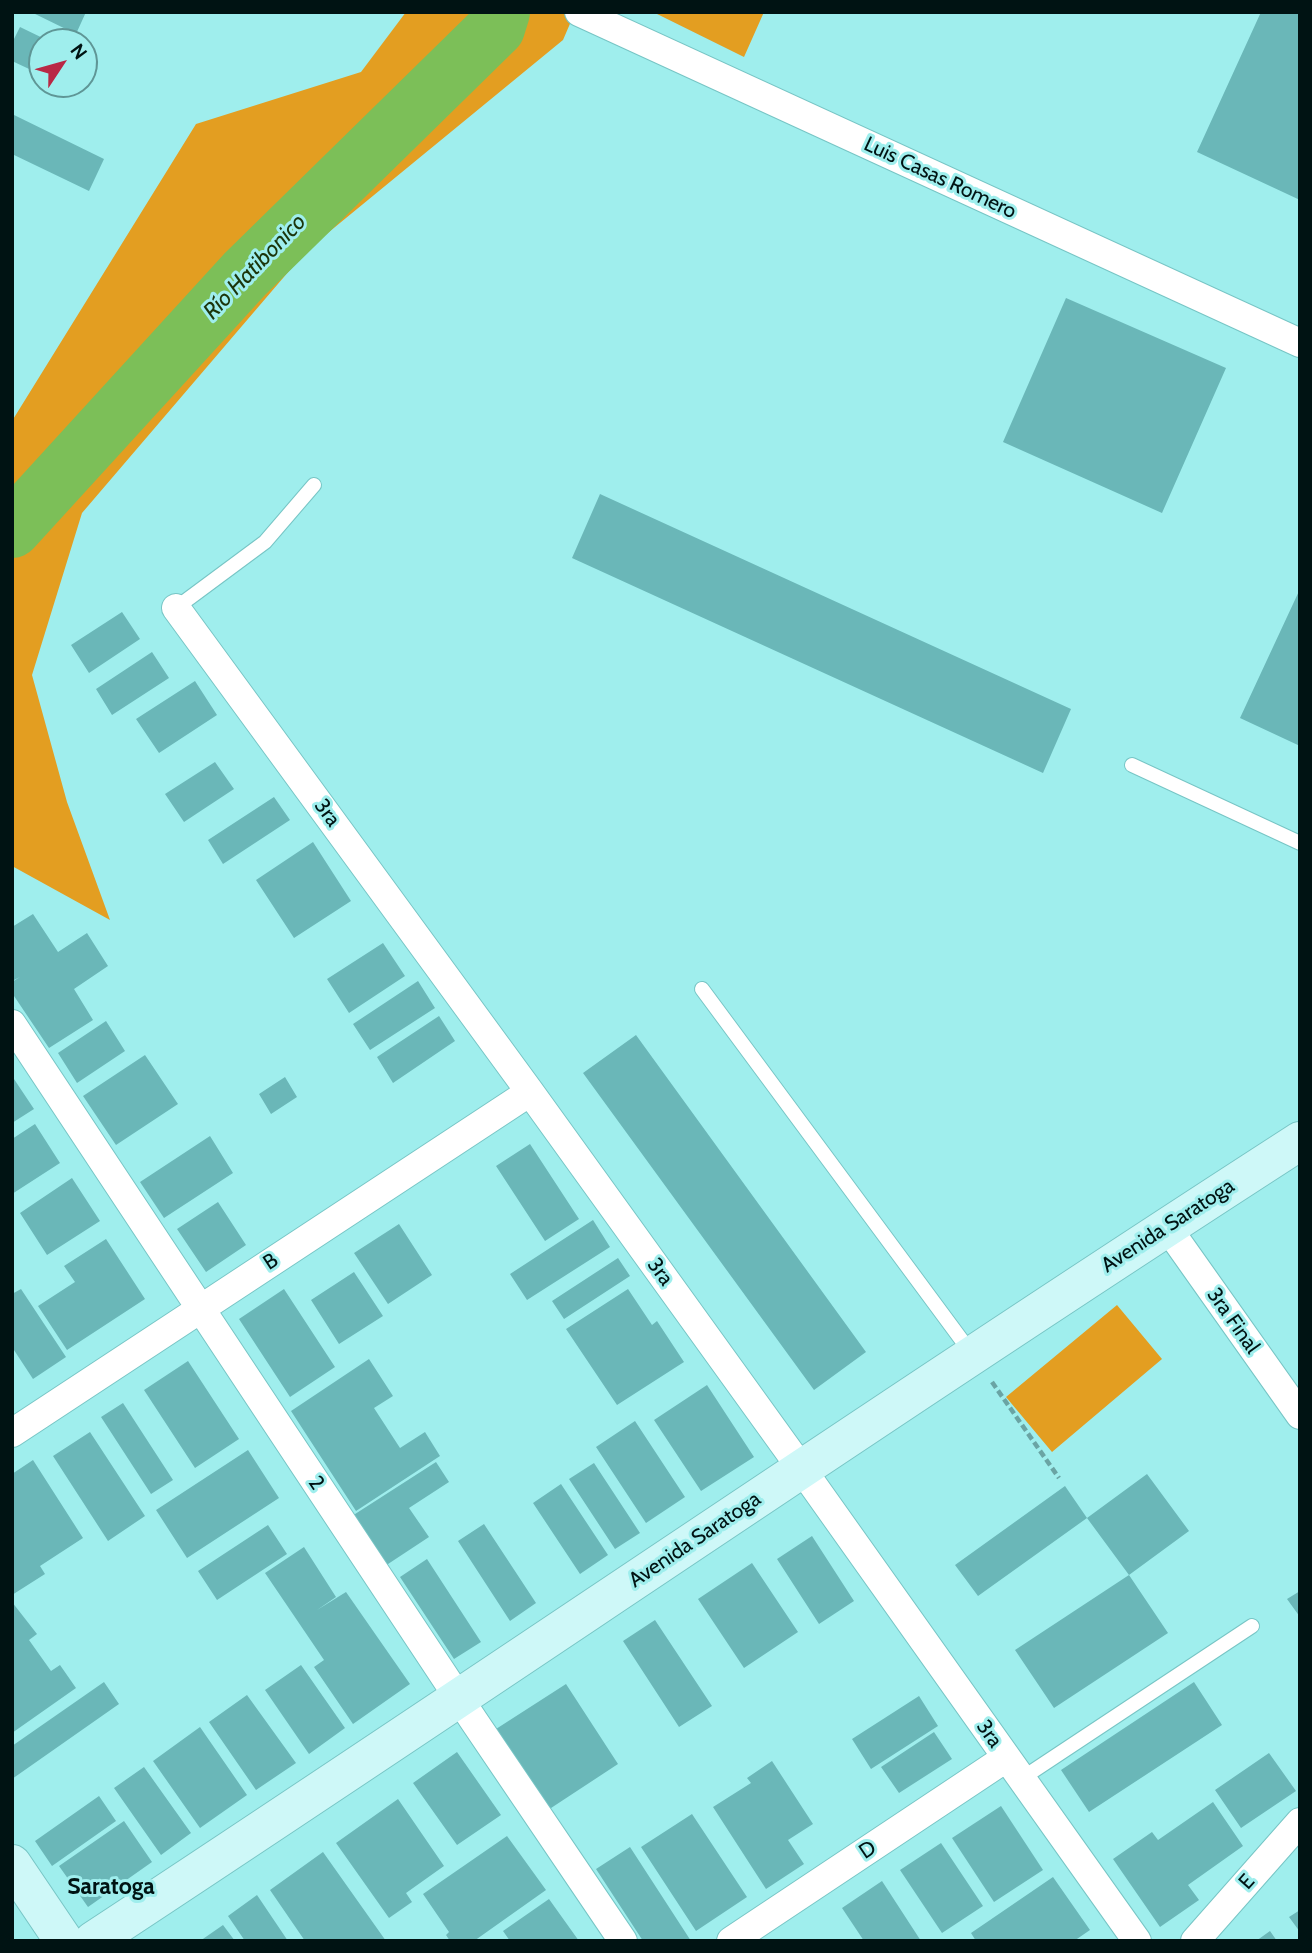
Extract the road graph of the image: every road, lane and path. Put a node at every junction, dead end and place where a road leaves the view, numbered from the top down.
1 (579, 12) edge
2 (1300, 343) edge
3 (314, 485) dead end
4 (176, 608) joint
5 (1132, 765) dead end
6 (1300, 843) edge
7 (702, 989) dead end
8 (12, 1024) edge
9 (530, 1092) junction
10 (1300, 1141) edge
11 (1167, 1227) junction
12 (200, 1309) junction
13 (981, 1366) junction
14 (1300, 1415) edge
15 (12, 1433) edge
16 (801, 1468) junction
17 (1059, 1478) dead end
18 (1252, 1626) dead end
19 (459, 1700) junction
20 (1013, 1768) junction
21 (1300, 1822) edge
22 (12, 1864) edge
23 (64, 1941) edge
24 (93, 1941) edge
25 (624, 1941) edge
26 (731, 1941) edge
27 (1137, 1941) edge
28 (1195, 1941) edge

1 - 2 street, Luis Casas Romero
3 - 4 lane
4 - 9 street, 3ra
5 - 6 lane
7 - 13 lane
8 - 12 street, 2
9 - 12 street, B
9 - 16 street, 3ra
10 - 11 main road, Avenida Saratoga
11 - 13 main road, Avenida Saratoga
11 - 14 street, 3ra Final
12 - 15 street, B
12 - 19 street, 2
13 - 16 main road, Avenida Saratoga
13 - 17 path
16 - 19 main road, Avenida Saratoga
16 - 20 street, 3ra
18 - 20 lane
19 - 24 main road, Avenida Saratoga
19 - 25 street, 2
20 - 26 street, D
20 - 27 street, 3ra
21 - 28 street, E
22 - 23 main road

